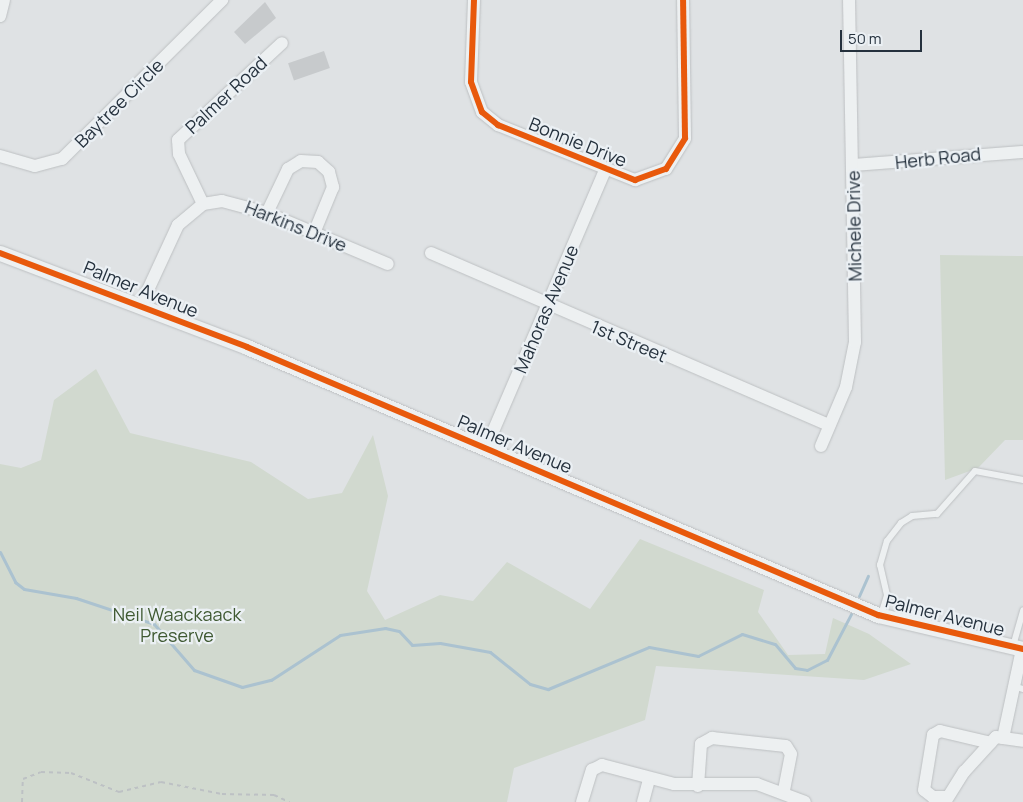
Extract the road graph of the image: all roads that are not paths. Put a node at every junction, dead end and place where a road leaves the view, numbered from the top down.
1 (4, 0) edge
2 (222, 0) edge
3 (474, 0) edge
4 (683, 0) edge
5 (849, 0) edge
6 (0, 16) edge
7 (282, 43) dead end
8 (1023, 152) edge
9 (0, 156) edge
10 (852, 164) junction
11 (605, 170) junction
12 (203, 204) junction
13 (267, 213) junction
14 (314, 233) junction
15 (0, 253) edge
16 (431, 253) dead end
17 (388, 264) dead end
18 (141, 305) junction
19 (547, 306) junction
20 (829, 424) junction
21 (821, 446) dead end
22 (486, 448) junction
23 (1023, 480) edge
24 (1023, 610) edge
25 (881, 616) junction
26 (1019, 649) edge
27 (1018, 687) edge
28 (997, 740) junction
29 (1023, 741) edge
30 (650, 779) junction
31 (698, 786) junction
32 (784, 791) junction
33 (945, 800) edge
34 (582, 802) edge
35 (643, 802) edge
36 (805, 802) edge

1 - 6 street
2 - 9 street, Baytree Circle
3 - 11 street, Bonnie Drive
4 - 11 street, Bonnie Drive
5 - 10 street, Michele Drive
7 - 12 street, Palmer Road
8 - 10 street, Herb Road
10 - 20 street, Michele Drive
11 - 19 street, Mahoras Avenue
12 - 13 street, Harkins Drive
12 - 18 street
13 - 14 street, Harkins Drive
13 - 14 street
14 - 17 street, Harkins Drive
15 - 18 street, Palmer Avenue
16 - 19 street, 1st Street
18 - 22 street, Palmer Avenue
19 - 20 street, 1st Street
19 - 22 street, Mahoras Avenue
20 - 21 street, Michele Drive
22 - 25 street, Palmer Avenue
23 - 25 lane
24 - 26 lane
25 - 26 street, Palmer Avenue
26 - 27 street
27 - 28 street
28 - 29 street
28 - 33 street
28 - 33 street
30 - 31 street
30 - 34 street
30 - 35 street
31 - 32 street
31 - 32 street
32 - 36 street

